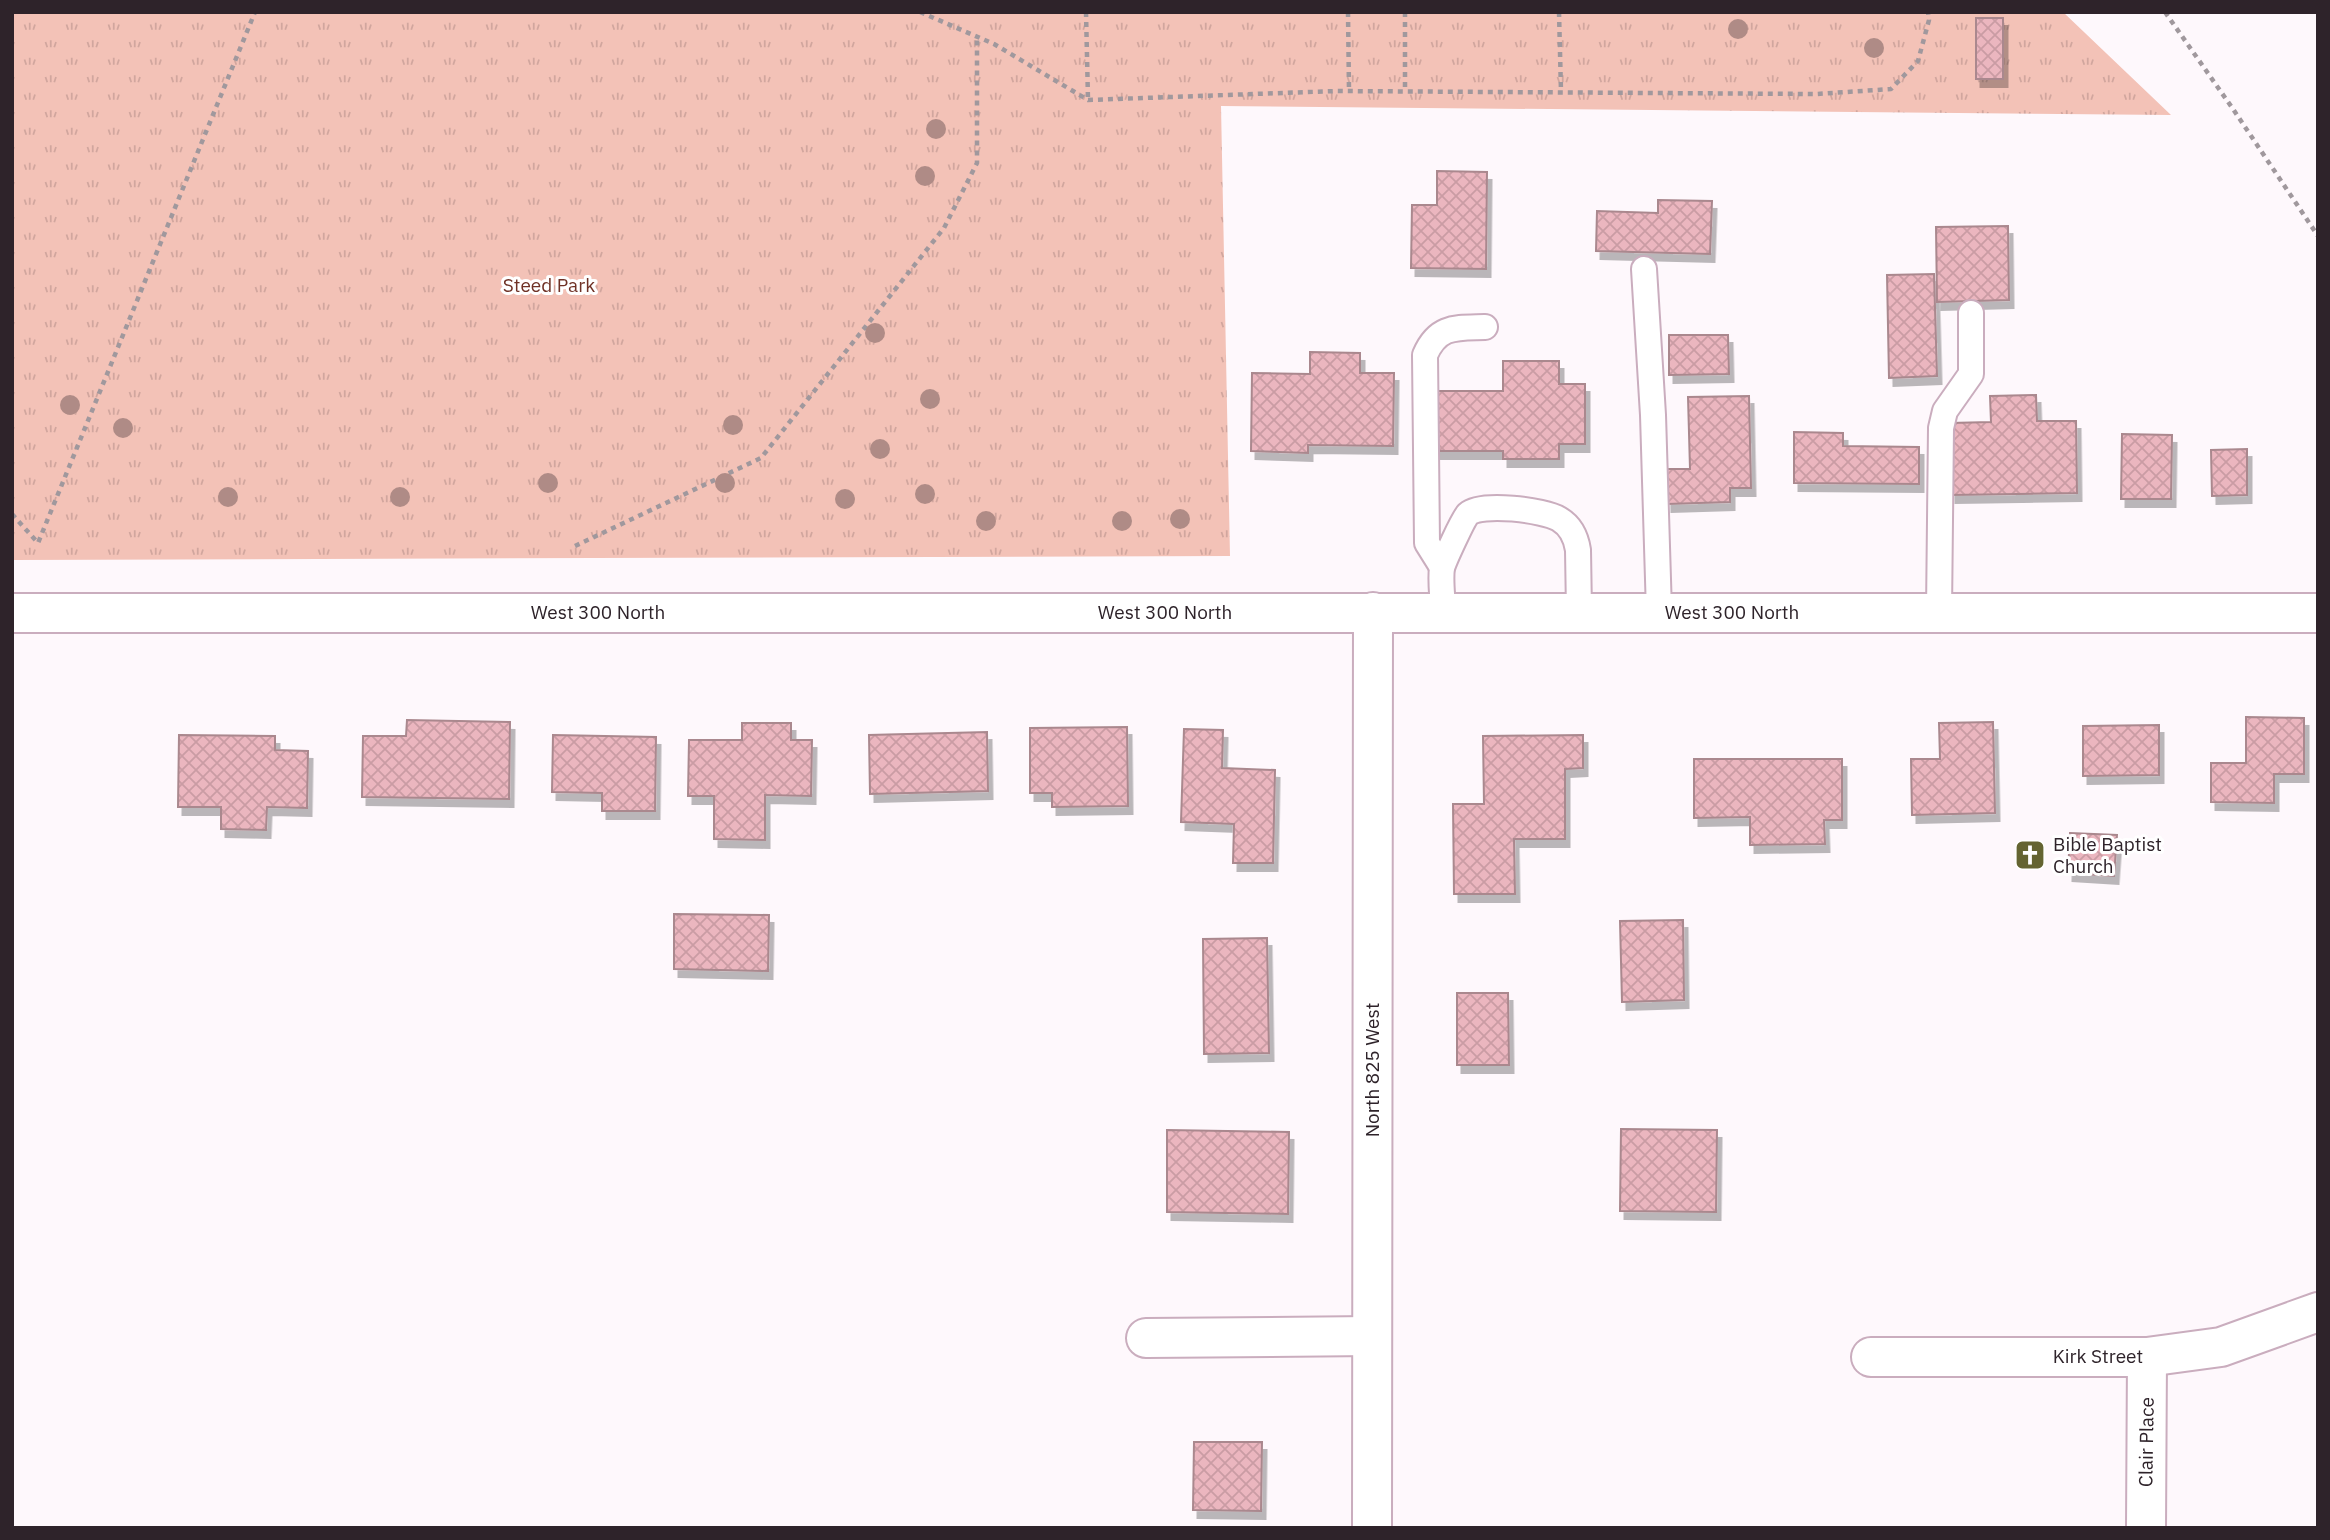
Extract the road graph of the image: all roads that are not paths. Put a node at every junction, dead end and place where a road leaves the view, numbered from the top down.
1 (1644, 269) dead end
2 (1971, 313) dead end
3 (1485, 327) dead end
4 (1442, 567) junction
5 (1373, 612) junction
6 (1443, 612) junction
7 (1579, 612) junction
8 (1659, 612) junction
9 (1938, 612) junction
10 (2318, 613) edge
11 (12, 614) edge
12 (2318, 1312) edge
13 (1372, 1336) junction
14 (1146, 1338) dead end
15 (1871, 1357) dead end
16 (2147, 1357) junction
17 (1372, 1528) edge
18 (2146, 1528) edge

1 - 8 lane
2 - 9 lane
3 - 4 lane
4 - 6 lane
4 - 7 lane
5 - 6 main road, West 300 North
5 - 11 main road, West 300 North
5 - 13 main road, North 825 West
6 - 7 main road, West 300 North
7 - 8 main road, West 300 North
8 - 9 main road, West 300 North
9 - 10 main road, West 300 North
12 - 16 main road, Kirk Street
13 - 14 main road
13 - 17 main road, North 825 West
15 - 16 main road, Kirk Street
16 - 18 main road, Clair Place

